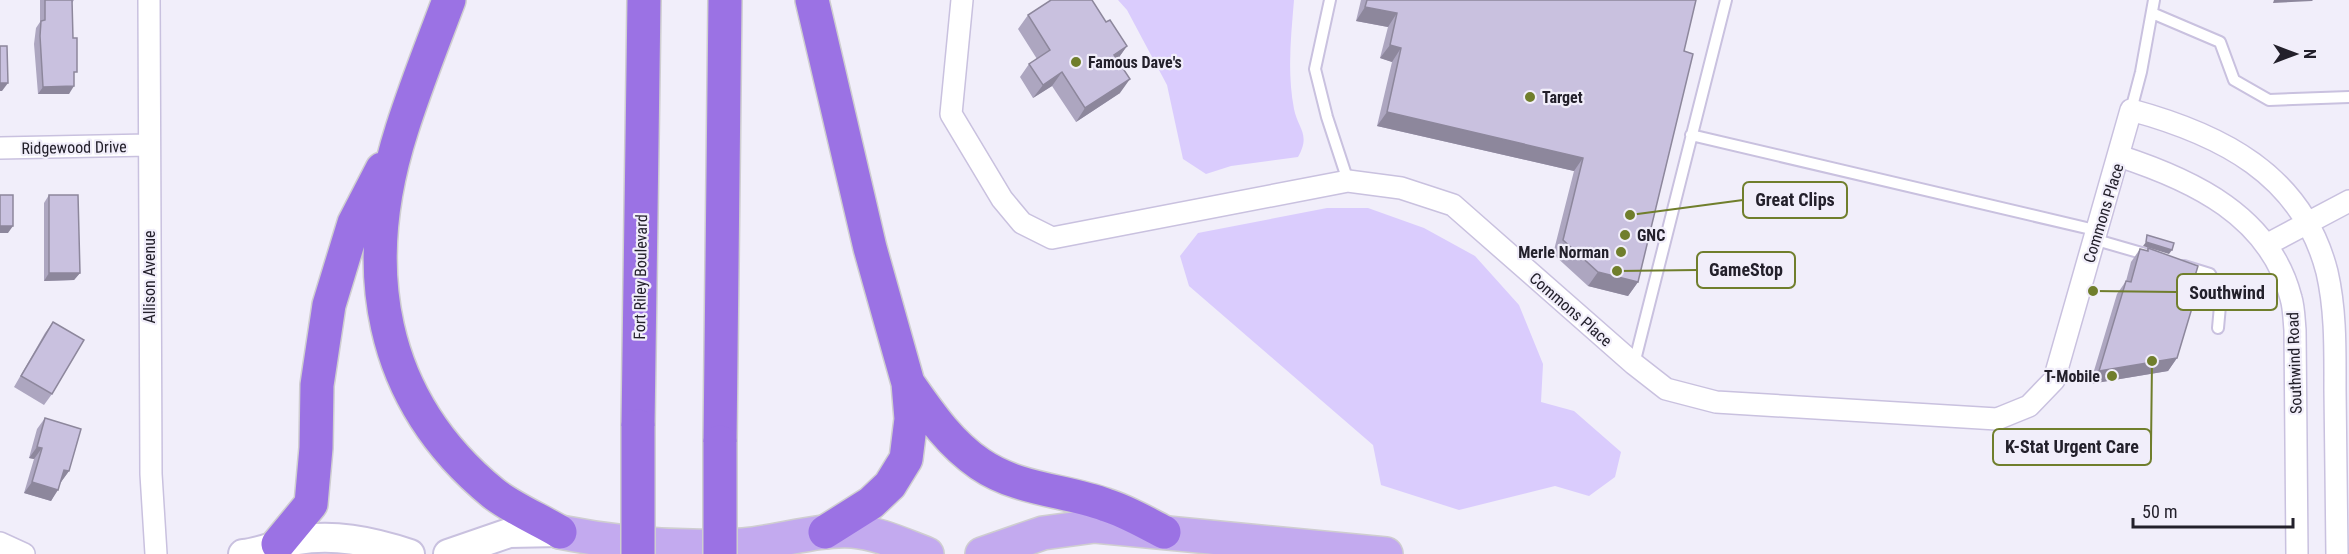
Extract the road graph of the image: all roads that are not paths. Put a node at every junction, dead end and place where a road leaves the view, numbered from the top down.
1 (149, 0) edge
2 (449, 0) edge
3 (644, 0) edge
4 (725, 0) edge
5 (812, 0) edge
6 (962, 0) edge
7 (1330, 0) edge
8 (1726, 0) edge
9 (2154, 0) edge
10 (2152, 13) junction
11 (2349, 97) edge
12 (2131, 110) junction
13 (402, 130) junction
14 (1691, 135) junction
15 (148, 145) junction
16 (0, 148) edge
17 (2120, 156) junction
18 (1348, 181) junction
19 (2349, 201) edge
20 (2307, 222) junction
21 (2094, 234) junction
22 (2266, 245) junction
23 (2218, 328) dead end
24 (1634, 363) junction
25 (908, 383) junction
26 (560, 532) junction
27 (825, 532) junction
28 (1164, 532) junction
29 (0, 543) edge
30 (278, 544) junction
31 (24, 554) edge
32 (156, 554) edge
33 (243, 554) edge
34 (410, 554) edge
35 (448, 554) edge
36 (638, 554) edge
37 (720, 554) edge
38 (927, 554) edge
39 (982, 554) edge
40 (1386, 554) edge
41 (2297, 554) edge
42 (2337, 554) edge

1 - 15 street, Allison Avenue
2 - 13 highway
3 - 36 highway, Fort Riley Boulevard, bridge
4 - 37 highway, bridge
5 - 25 highway
6 - 18 street, Commons Place
7 - 18 lane
8 - 14 lane
9 - 10 lane
10 - 11 lane
10 - 12 lane
12 - 17 street, Commons Place
12 - 20 street
13 - 26 highway
13 - 30 highway
14 - 21 lane
14 - 24 lane
15 - 16 street, Ridgewood Drive
15 - 32 street, Allison Avenue
17 - 21 street, Commons Place
17 - 22 street, Southwind Road
18 - 24 street, Commons Place
19 - 20 street
20 - 22 street
20 - 42 street
21 - 23 lane
21 - 24 street, Commons Place
22 - 41 street, Southwind Road
25 - 27 highway
25 - 28 highway
26 - 27 main road
26 - 35 street
27 - 38 main road
28 - 39 main road
28 - 40 main road
29 - 31 street
30 - 33 street
30 - 34 street

